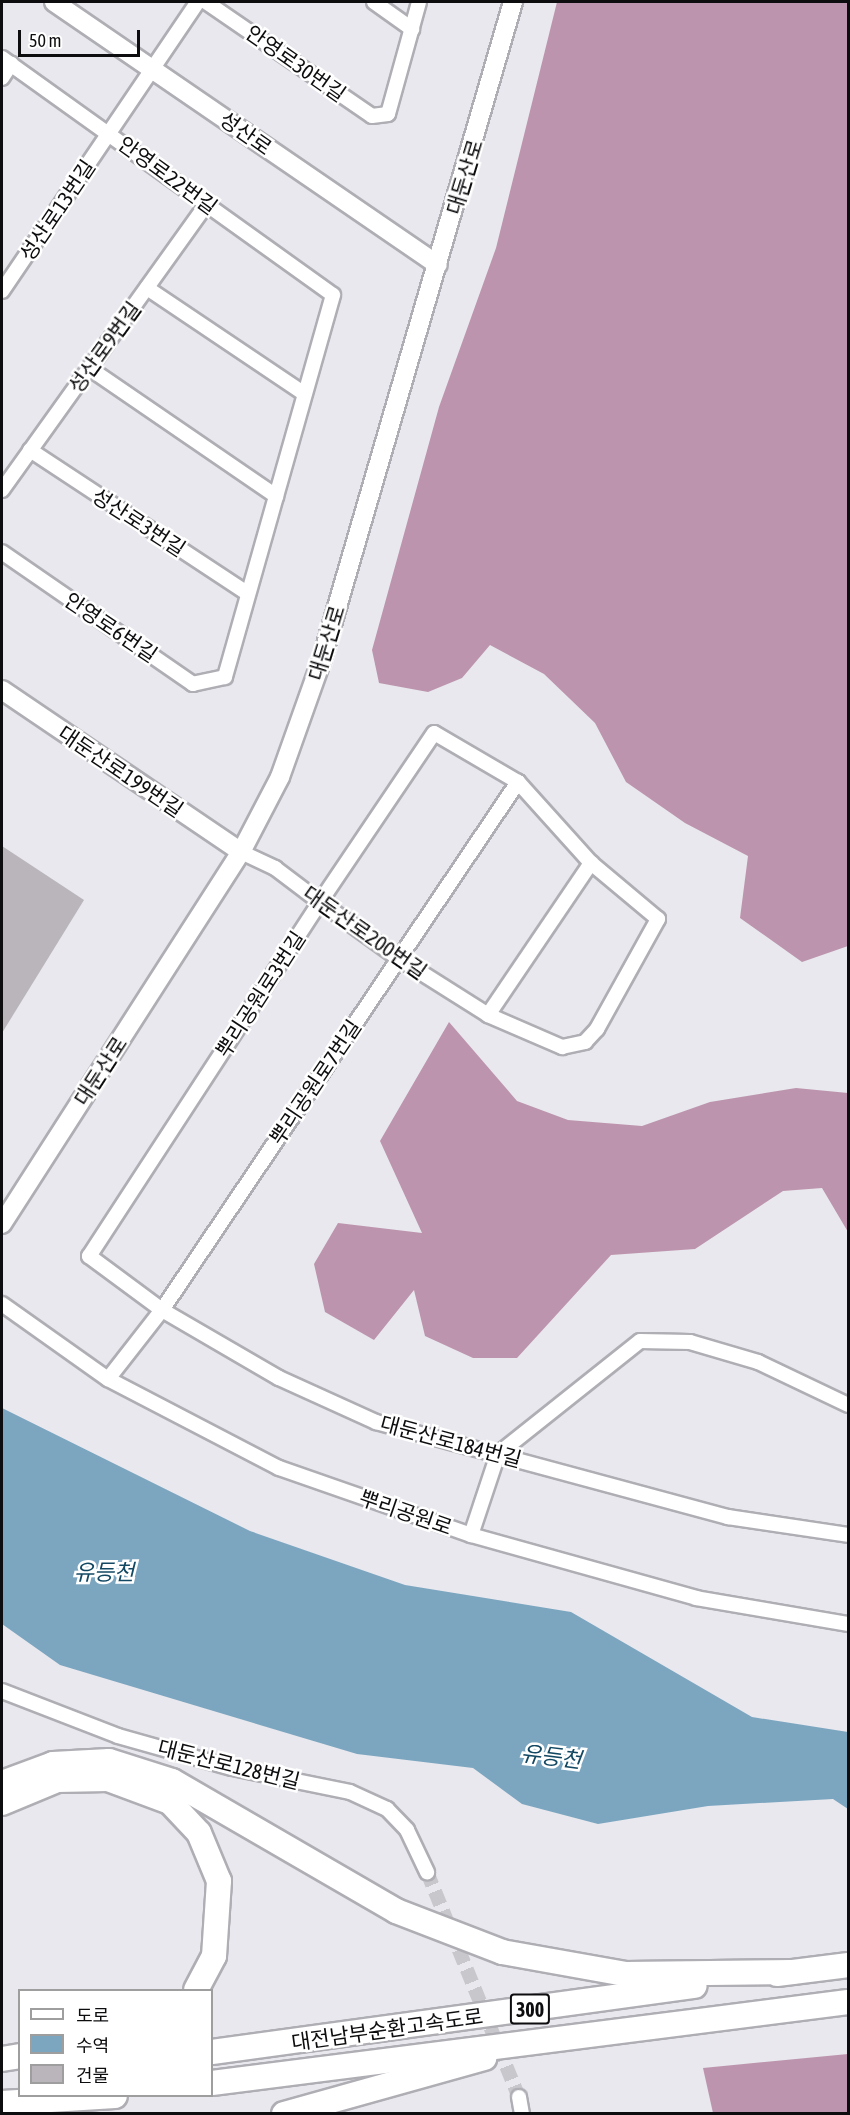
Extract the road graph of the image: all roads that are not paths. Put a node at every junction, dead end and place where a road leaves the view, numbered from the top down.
1 (54, 2) edge
2 (198, 2) edge
3 (206, 2) edge
4 (374, 2) edge
5 (419, 2) edge
6 (513, 2) edge
7 (412, 29) junction
8 (6, 61) edge
9 (153, 69) junction
10 (2, 78) edge
11 (110, 133) junction
12 (207, 204) junction
13 (438, 265) junction
14 (147, 288) junction
15 (2, 291) edge
16 (89, 368) junction
17 (305, 394) junction
18 (30, 450) junction
19 (2, 490) edge
20 (276, 496) junction
21 (2, 552) edge
22 (248, 594) junction
23 (2, 690) edge
24 (434, 733) joint
25 (518, 782) junction
26 (241, 852) junction
27 (591, 863) junction
28 (320, 902) junction
29 (398, 958) junction
30 (488, 1015) junction
31 (2, 1224) edge
32 (89, 1256) joint
33 (2, 1305) edge
34 (162, 1310) junction
35 (108, 1379) junction
36 (849, 1405) edge
37 (498, 1454) junction
38 (471, 1535) junction
39 (849, 1535) edge
40 (849, 1624) edge
41 (2, 1691) edge
42 (2, 1783) edge
43 (2, 1803) edge
44 (427, 1872) tunnel mouth
45 (849, 1965) edge
46 (793, 1972) junction
47 (197, 1989) edge
48 (849, 2002) edge
49 (575, 2034) junction
50 (213, 2052) edge
51 (18, 2056) edge
52 (2, 2060) edge
53 (18, 2062) edge
54 (213, 2083) edge
55 (99, 2097) edge
56 (519, 2097) tunnel mouth
57 (2, 2103) edge
58 (284, 2114) edge
59 (522, 2114) edge

1 - 9 main road, 성산로
2 - 9 street, 성산로13번길
3 - 7 street, 안영로30번길
4 - 7 street
5 - 7 street
6 - 13 main road, 대둔산로
8 - 10 street
8 - 11 street, 안영로22번길
9 - 11 street, 성산로13번길
9 - 13 main road, 성산로
11 - 12 street, 안영로22번길
11 - 15 street, 성산로13번길
12 - 14 street, 성산로9번길
12 - 17 street, 안영로22번길
13 - 26 main road, 대둔산로
14 - 16 street, 성산로9번길
14 - 17 street
16 - 18 street, 성산로9번길
16 - 20 street
17 - 20 street
18 - 19 street, 성산로9번길
18 - 22 street, 성산로3번길
20 - 22 street
21 - 22 street, 안영로6번길
23 - 26 main road, 대둔산로199번길
24 - 25 street, 대둔산로200번길
24 - 28 street, 뿌리공원로3번길
25 - 27 street, 대둔산로200번길
25 - 29 street, 뿌리공원로7번길
26 - 28 street, 대둔산로200번길
26 - 31 main road, 대둔산로
27 - 30 street
27 - 30 street, 대둔산로200번길
28 - 29 street, 대둔산로200번길
28 - 32 street, 뿌리공원로3번길
29 - 30 street, 대둔산로200번길
29 - 34 street, 뿌리공원로7번길
32 - 34 street, 대둔산로184번길
33 - 35 street, 뿌리공원로
34 - 35 street, 뿌리공원로7번길
34 - 37 street, 대둔산로184번길
35 - 38 street, 뿌리공원로
36 - 37 street
37 - 38 street
37 - 39 street, 대둔산로184번길
38 - 40 street, 뿌리공원로
41 - 44 street, 대둔산로128번길
42 - 46 highway
43 - 47 highway
45 - 46 highway, 대전남부순환고속도로 / 300
46 - 50 highway, 대전남부순환고속도로 / 300
48 - 49 highway, 대전남부순환고속도로 / 300
49 - 54 highway, 대전남부순환고속도로 / 300
49 - 58 highway
51 - 52 highway
52 - 53 highway
55 - 57 highway
56 - 59 street

